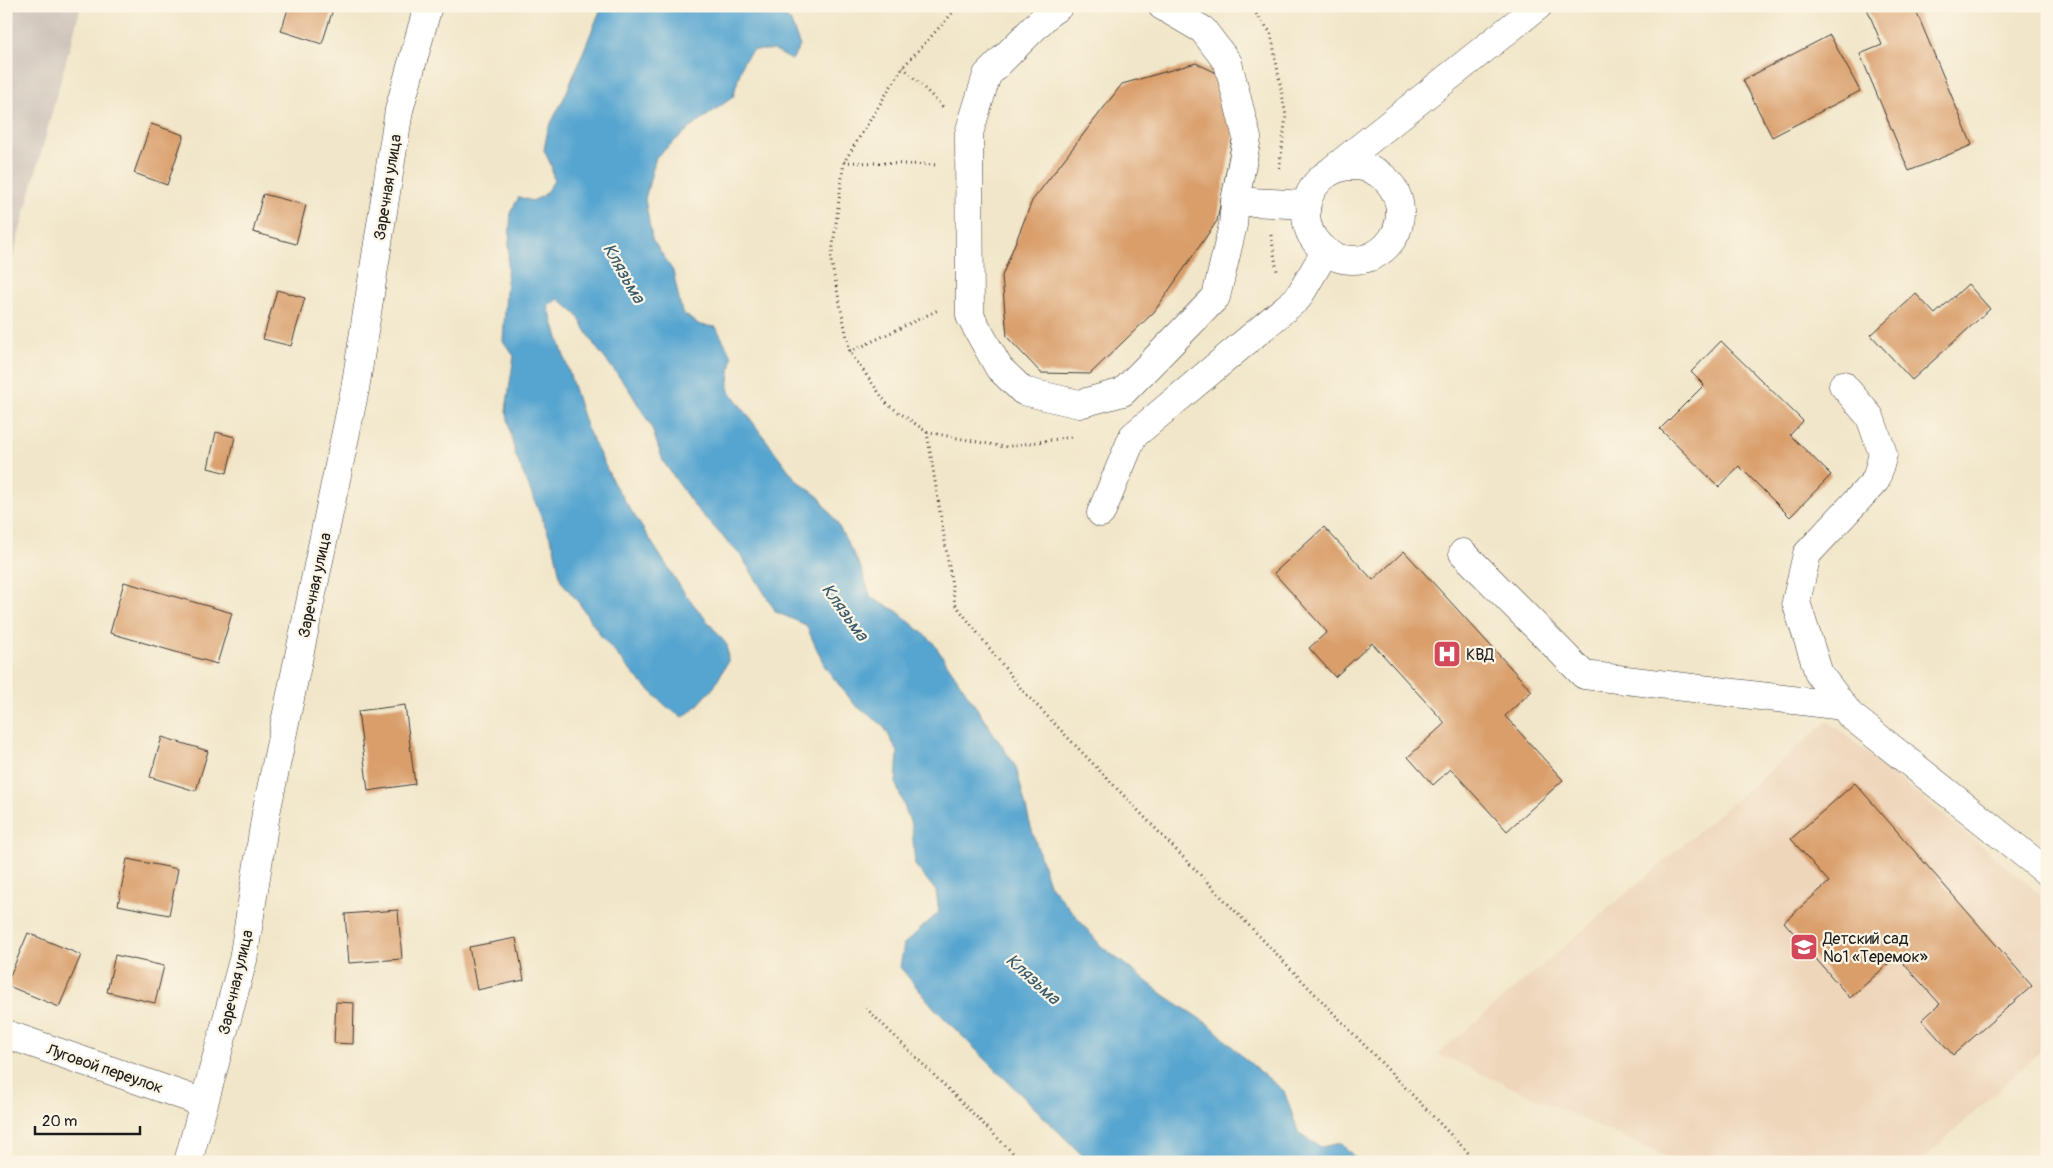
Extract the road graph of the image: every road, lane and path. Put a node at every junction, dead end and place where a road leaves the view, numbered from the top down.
1 (428, 6) edge
2 (960, 6) edge
3 (1059, 6) edge
4 (1162, 6) edge
5 (1538, 6) edge
6 (903, 67) junction
7 (969, 133) junction
8 (844, 162) junction
9 (969, 165) junction
10 (1326, 174) junction
11 (1235, 201) junction
12 (1306, 206) junction
13 (1325, 252) junction
14 (970, 294) junction
15 (850, 352) junction
16 (1843, 385) dead end
17 (1101, 513) dead end
18 (1463, 553) dead end
19 (1843, 706) junction
20 (2047, 872) edge
21 (866, 1008) dead end
22 (6, 1034) edge
23 (204, 1103) junction
24 (188, 1162) edge
25 (1022, 1162) edge
26 (1477, 1162) edge

1 - 23 street, Заречная улица
2 - 6 path
3 - 7 street
4 - 11 street
5 - 10 street
6 - 7 path
6 - 8 path
7 - 9 street
8 - 9 path
8 - 15 path
9 - 14 street
10 - 12 street
10 - 13 street
11 - 12 street
11 - 14 street
12 - 13 street
13 - 17 street
14 - 15 path
15 - 26 path
16 - 19 street
18 - 19 street
19 - 20 street
21 - 25 path
22 - 23 street, Луговой переулок
23 - 24 street, Заречная улица

